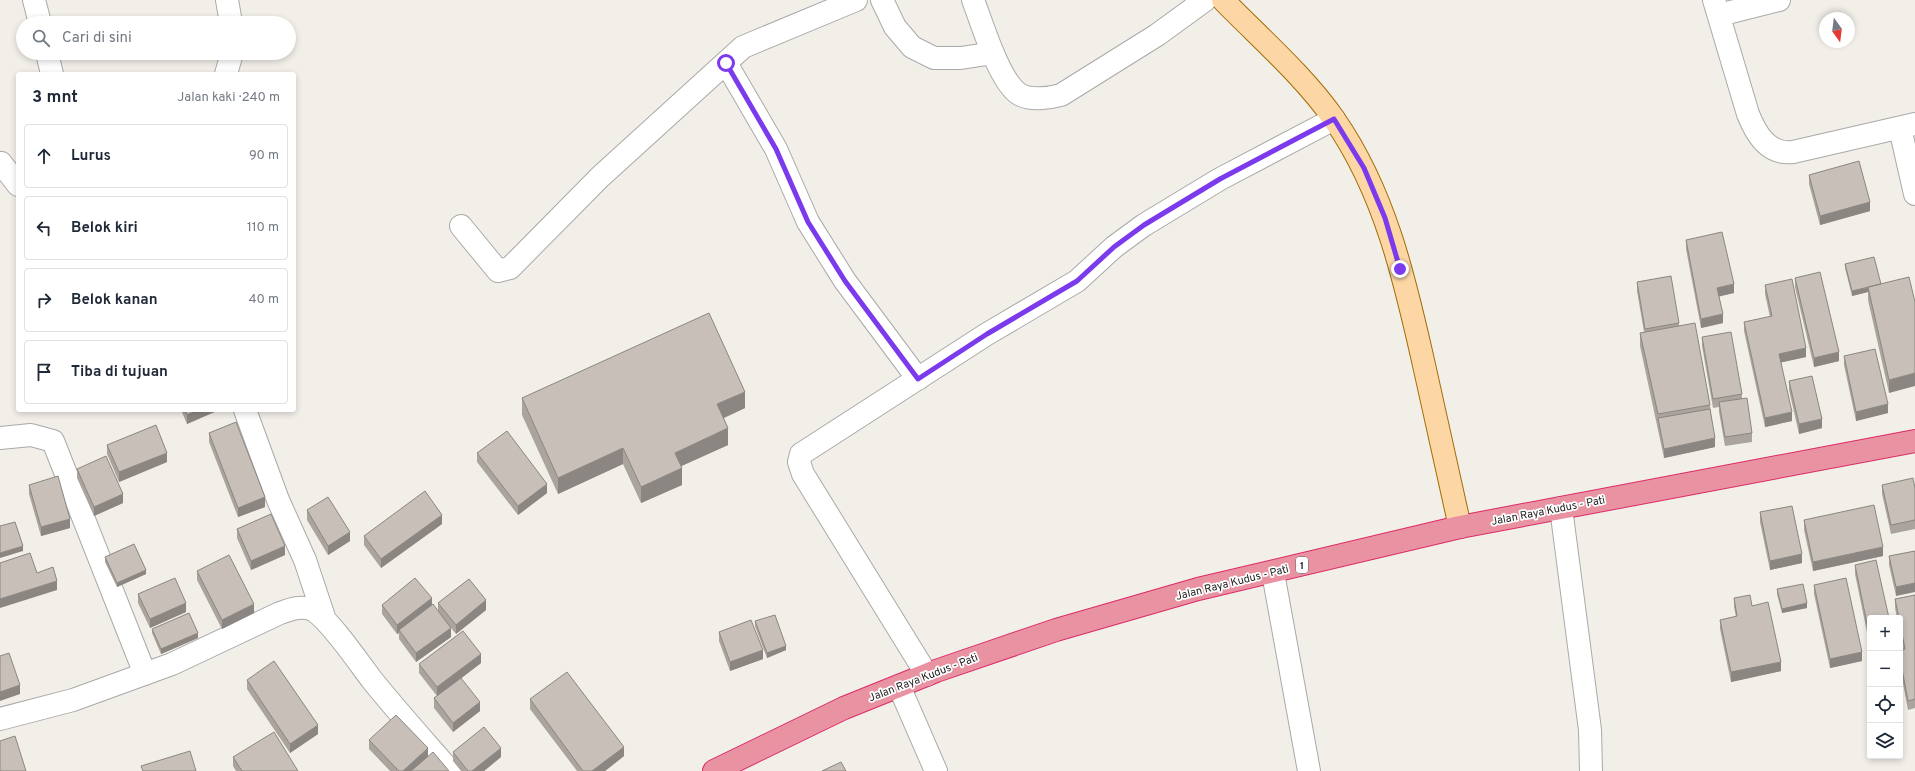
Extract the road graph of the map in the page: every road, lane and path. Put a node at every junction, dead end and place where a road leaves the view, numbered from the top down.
1 (34, 0) edge
2 (227, 0) edge
3 (856, 0) edge
4 (882, 0) edge
5 (974, 0) edge
6 (1205, 0) edge
7 (1223, 0) edge
8 (1779, 0) edge
9 (1716, 8) edge
10 (38, 16) edge
11 (230, 16) edge
12 (993, 53) junction
13 (49, 60) edge
14 (230, 60) edge
15 (726, 63) junction
16 (52, 72) edge
17 (227, 72) edge
18 (1334, 119) junction
19 (1908, 126) edge
20 (6, 162) edge
21 (16, 181) edge
22 (1915, 194) edge
23 (462, 226) dead end
24 (918, 379) junction
25 (245, 412) edge
26 (0, 438) edge
27 (1915, 441) edge
28 (1561, 508) junction
29 (1460, 527) junction
30 (1273, 573) junction
31 (325, 620) junction
32 (145, 674) junction
33 (927, 675) junction
34 (899, 686) junction
35 (0, 719) edge
36 (450, 771) edge
37 (714, 771) edge
38 (936, 771) edge
39 (1309, 771) edge
40 (1591, 771) edge

1 - 10 street
2 - 11 street
3 - 15 street
4 - 12 street
5 - 12 street
6 - 12 street
7 - 18 main road
8 - 9 street
9 - 19 street
13 - 16 street
14 - 17 street
15 - 23 street
15 - 24 street
18 - 24 street
18 - 29 main road
19 - 22 street
20 - 21 street
24 - 33 street
25 - 31 street
26 - 32 street
27 - 28 highway, Jalan Raya Kudus - Pati / 1
28 - 29 highway, Jalan Raya Kudus - Pati / 1
28 - 40 street
29 - 30 highway, Jalan Raya Kudus - Pati / 1
30 - 33 highway, Jalan Raya Kudus - Pati / 1
30 - 39 street
31 - 32 street
31 - 36 street
32 - 35 street
33 - 34 highway, Jalan Raya Kudus - Pati / 1
34 - 37 highway, Jalan Raya Kudus - Pati / 1
34 - 38 street

